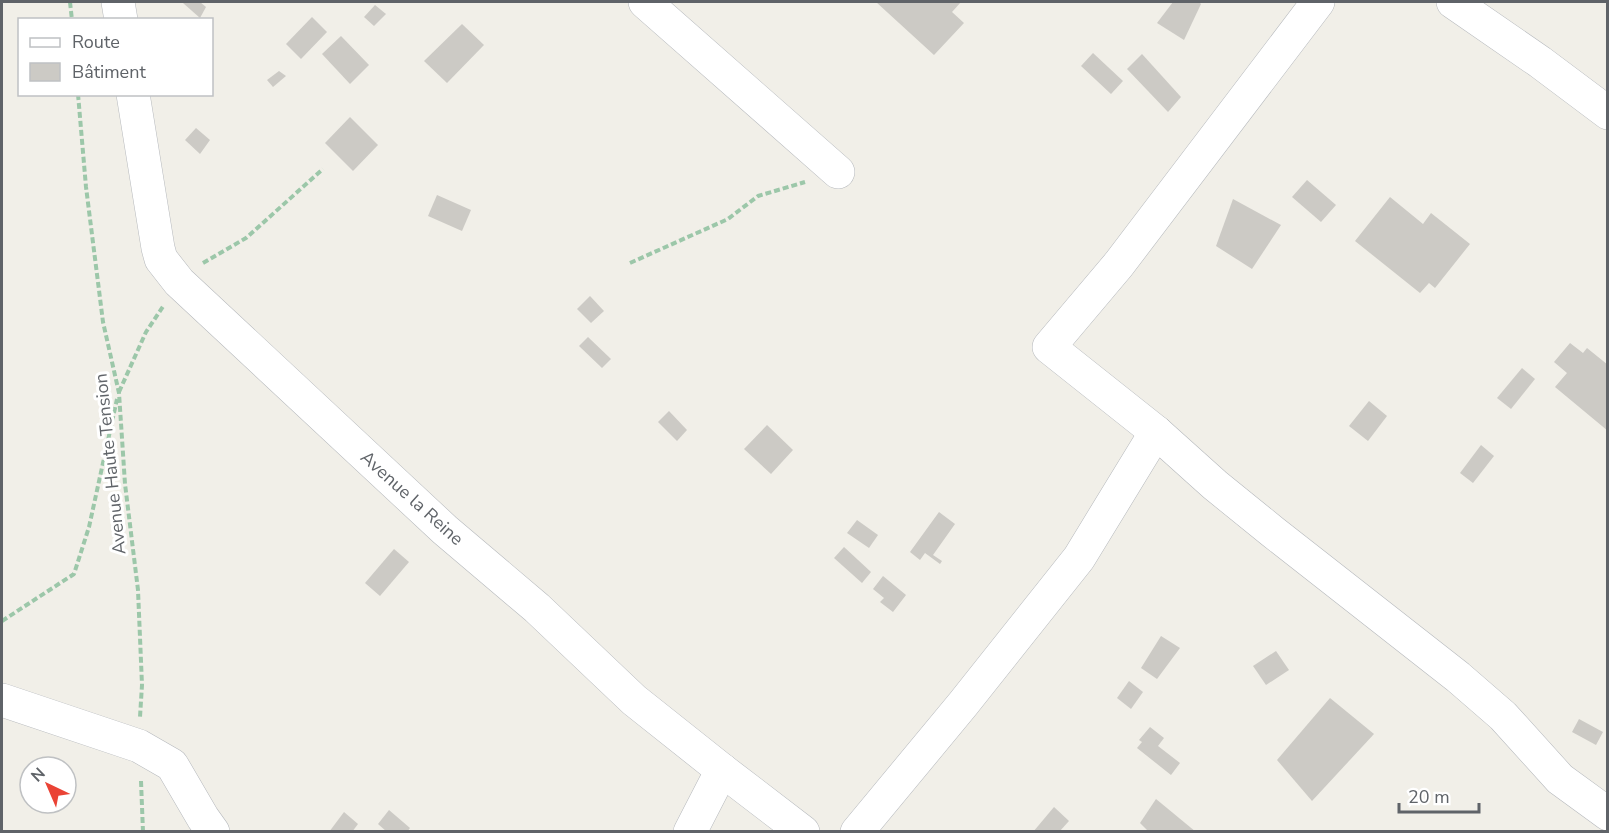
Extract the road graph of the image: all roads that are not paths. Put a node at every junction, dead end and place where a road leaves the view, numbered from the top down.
1 (118, 2) edge
2 (645, 2) edge
3 (1318, 2) edge
4 (1453, 2) edge
5 (121, 18) edge
6 (133, 96) edge
7 (1608, 113) edge
8 (838, 171) road end
9 (1156, 432) junction
10 (2, 700) edge
11 (722, 770) junction
12 (1608, 814) edge
13 (213, 831) edge
14 (690, 831) edge
15 (803, 831) edge
16 (856, 831) edge

1 - 5 street
2 - 8 street
3 - 9 street
4 - 7 street
6 - 11 street, Avenue la Reine
9 - 12 street
9 - 16 street
10 - 13 street
11 - 14 street
11 - 15 street, Avenue la Reine

